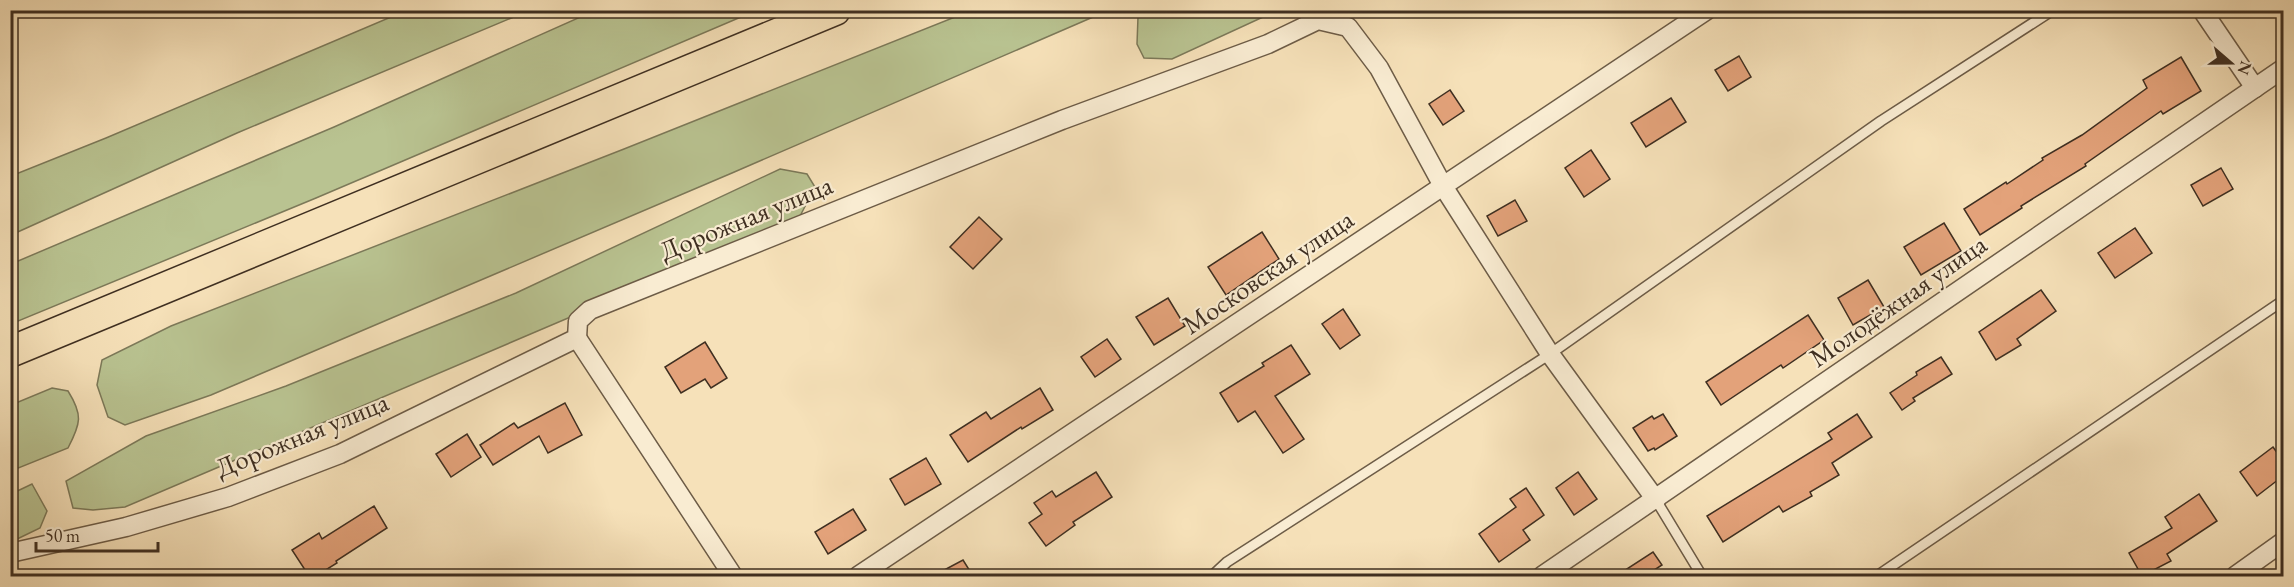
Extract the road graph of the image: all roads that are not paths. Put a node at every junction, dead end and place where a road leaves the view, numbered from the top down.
1 (835, 10) edge
2 (1707, 10) edge
3 (2053, 10) edge
4 (2202, 10) edge
5 (2283, 68) edge
6 (2255, 88) junction
7 (1443, 186) junction
8 (2283, 300) edge
9 (577, 338) junction
10 (10, 352) edge
11 (1550, 354) junction
12 (1656, 500) junction
13 (2283, 541) edge
14 (10, 553) edge
15 (733, 576) edge
16 (858, 576) edge
17 (1212, 576) edge
18 (1542, 576) edge
19 (1702, 576) edge
20 (1877, 576) edge
21 (2235, 576) edge

1 - 10 main road
2 - 7 street, Московская улица
3 - 11 lane
4 - 6 street
5 - 6 street, Молодёжная улица
6 - 12 street, Молодёжная улица
7 - 9 street, Дорожная улица
7 - 11 street, Дорожная улица
7 - 16 street, Московская улица
8 - 20 lane
9 - 14 street, Дорожная улица
9 - 15 street
11 - 12 street, Дорожная улица
11 - 17 lane
12 - 18 street, Молодёжная улица
12 - 19 lane
13 - 21 street

